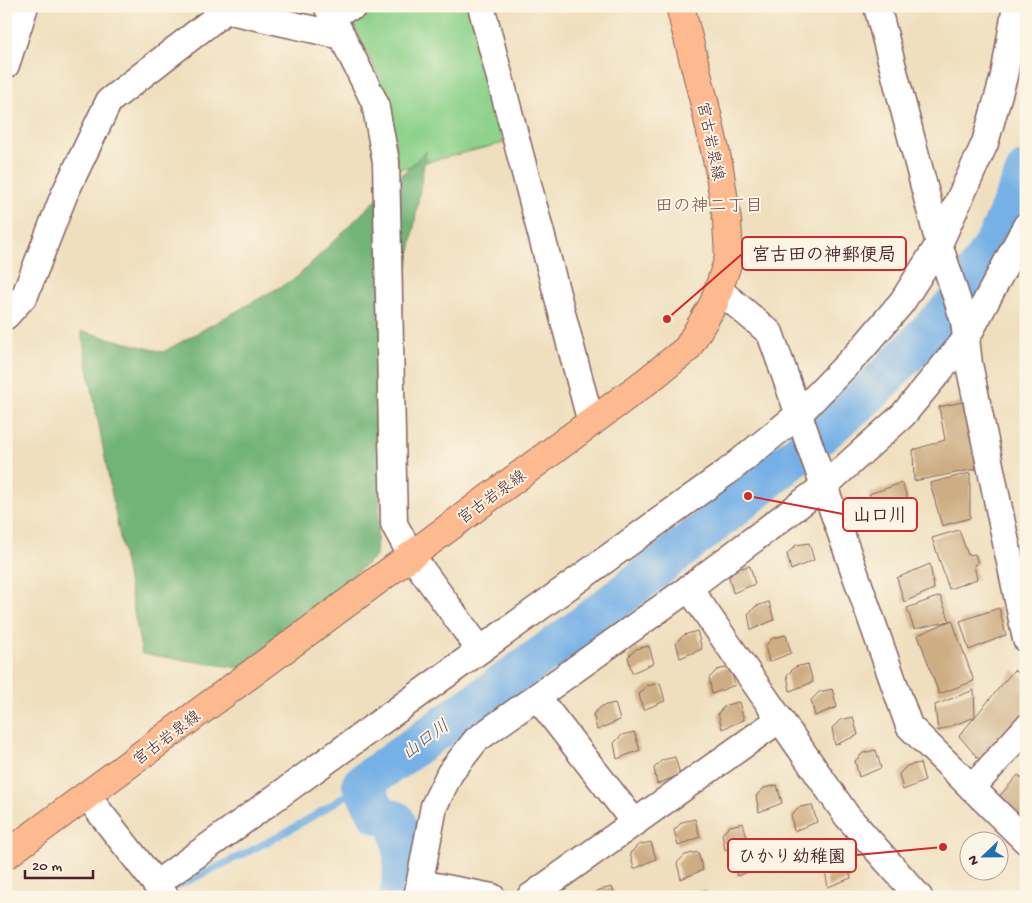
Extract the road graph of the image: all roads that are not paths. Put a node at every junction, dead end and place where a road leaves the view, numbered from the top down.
1 (25, 6) edge
2 (481, 6) edge
3 (680, 6) edge
4 (877, 6) edge
5 (1016, 6) edge
6 (337, 8) edge
7 (342, 36) junction
8 (6, 65) edge
9 (1026, 226) edge
10 (939, 244) junction
11 (719, 290) junction
12 (6, 316) edge
13 (965, 330) junction
14 (798, 415) junction
15 (591, 423) junction
16 (823, 487) junction
17 (1017, 544) edge
18 (412, 556) junction
19 (689, 588) junction
20 (1026, 639) edge
21 (480, 650) junction
22 (537, 697) junction
23 (780, 719) junction
24 (1026, 728) edge
25 (972, 788) junction
26 (87, 796) junction
27 (635, 823) junction
28 (1026, 841) edge
29 (6, 855) edge
30 (161, 890) edge
31 (418, 890) edge
32 (492, 897) edge
33 (530, 897) edge
34 (919, 897) edge

1 - 8 street
2 - 15 street
3 - 11 main road, 宮古岩泉線
4 - 10 street
5 - 10 street
6 - 7 street
7 - 12 street
7 - 18 street
9 - 13 street
10 - 13 street
10 - 14 street
11 - 14 street
11 - 15 main road, 宮古岩泉線
13 - 16 street
13 - 17 street
14 - 16 street
14 - 21 street
15 - 18 main road, 宮古岩泉線
16 - 19 street
16 - 25 street
17 - 20 street
18 - 21 street
18 - 26 main road, 宮古岩泉線
19 - 22 street
19 - 23 street
21 - 30 street
22 - 27 street
22 - 31 street
23 - 27 street
23 - 34 street
24 - 25 street
25 - 28 street
26 - 29 main road, 宮古岩泉線
26 - 30 street
27 - 33 street
31 - 32 street

